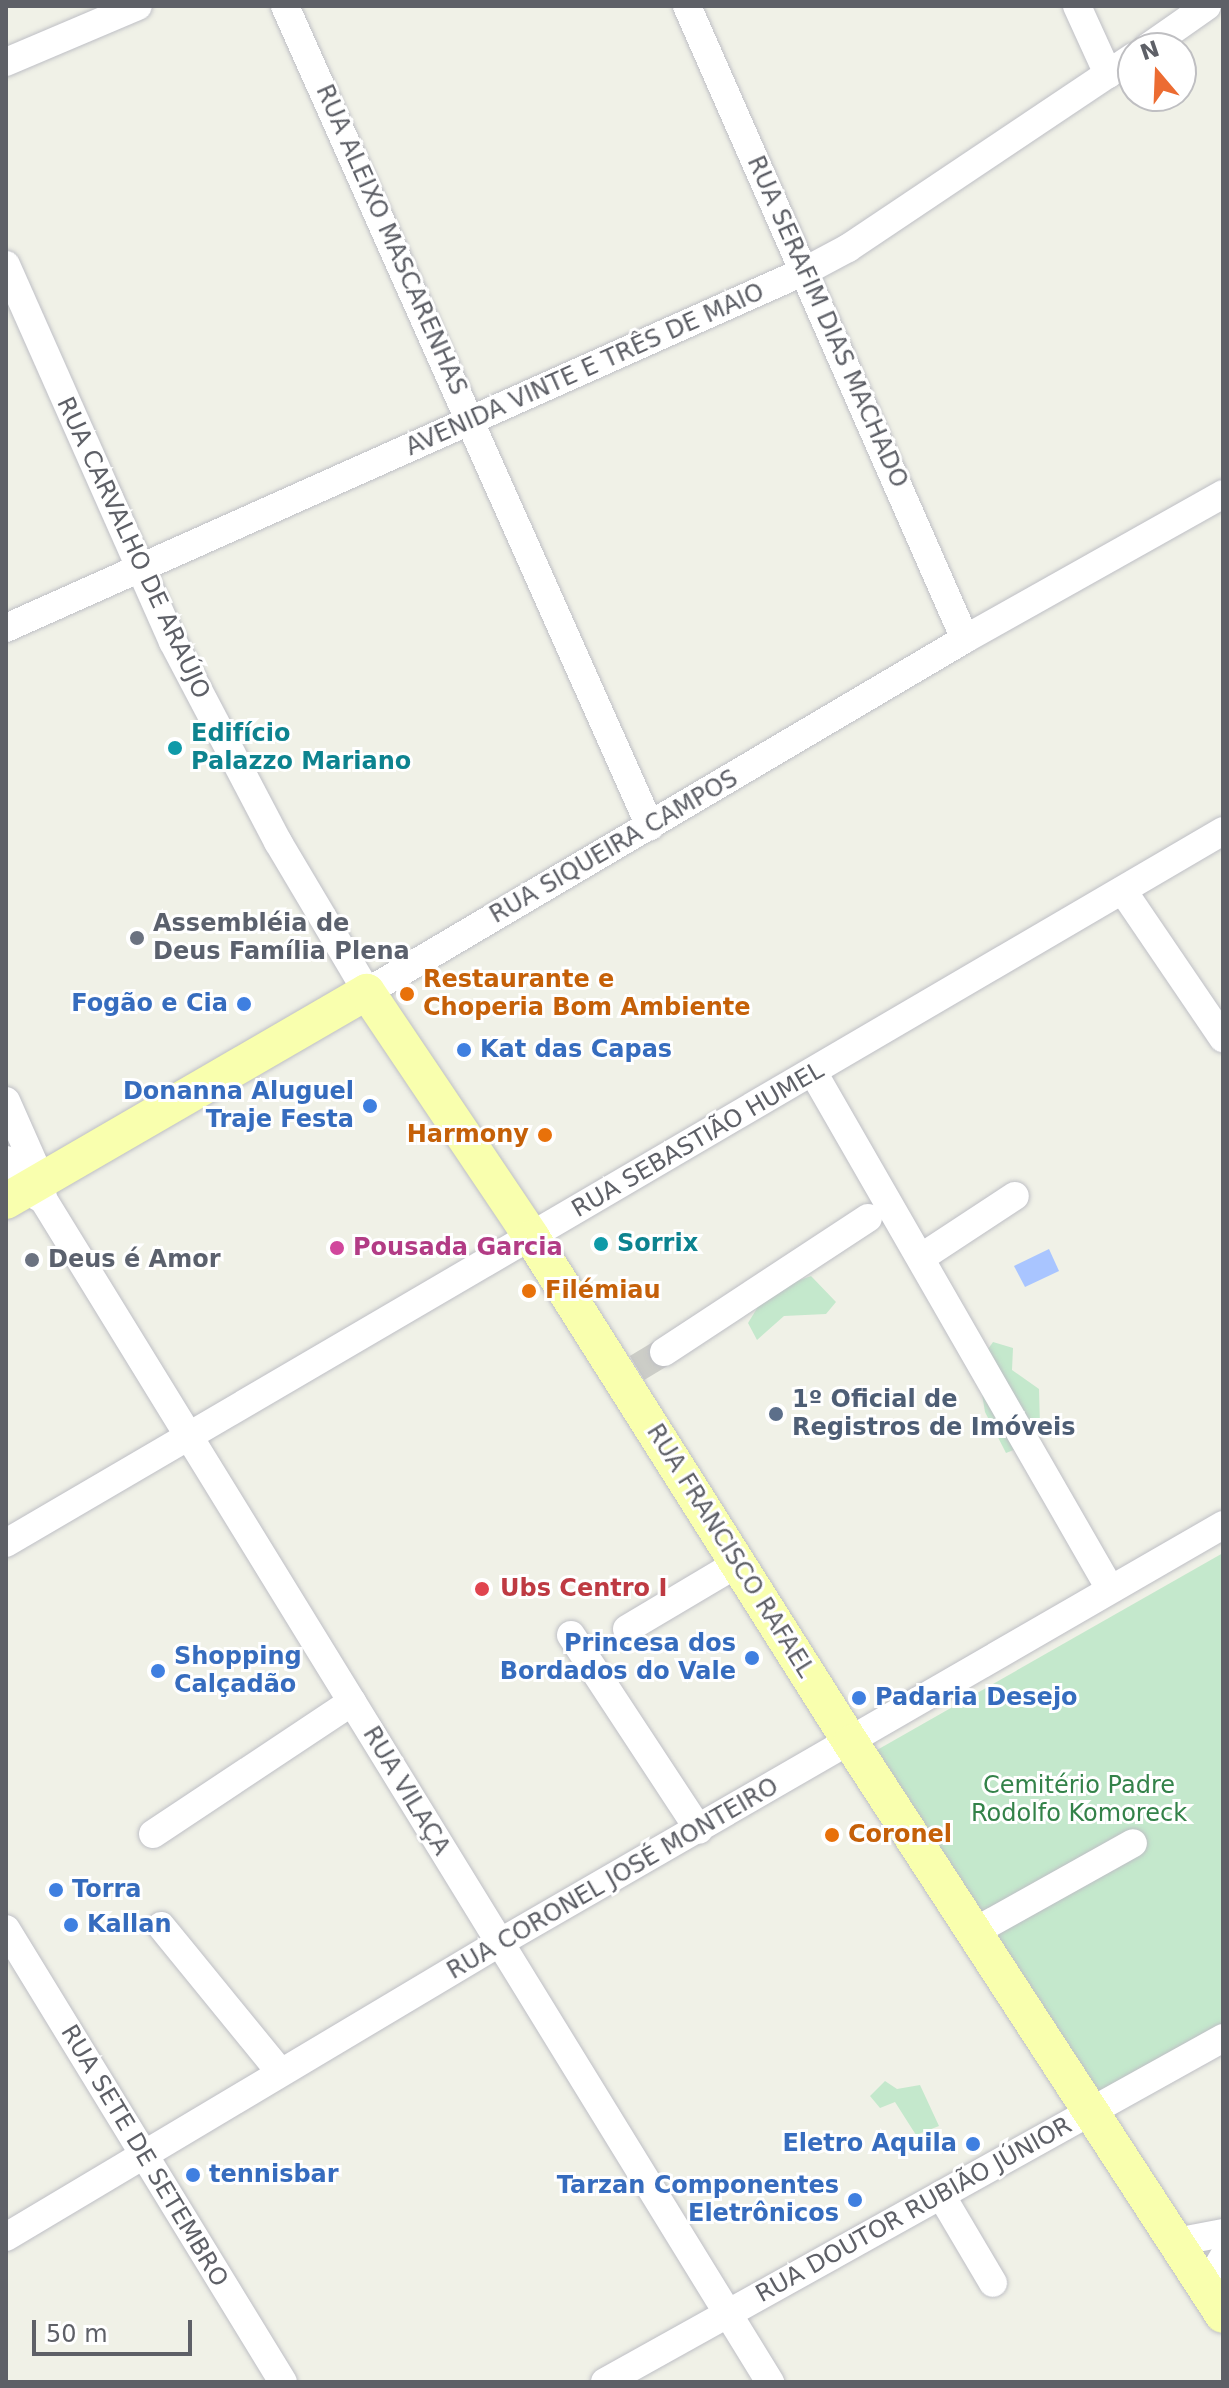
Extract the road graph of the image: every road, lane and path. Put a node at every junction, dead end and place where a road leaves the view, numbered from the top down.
1 (138, 6) edge
2 (285, 6) edge
3 (687, 6) edge
4 (1077, 6) edge
5 (1207, 6) edge
6 (1170, 32) edge
7 (6, 62) edge
8 (1117, 68) edge
9 (1108, 74) junction
10 (6, 265) edge
11 (805, 271) junction
12 (473, 421) junction
13 (1223, 494) edge
14 (139, 569) junction
15 (6, 628) edge
16 (965, 639) junction
17 (650, 826) junction
18 (1223, 831) edge
19 (1123, 891) junction
20 (367, 992) junction
21 (1223, 1038) edge
22 (813, 1072) junction
23 (6, 1101) edge
24 (6, 1160) edge
25 (29, 1192) edge
26 (1015, 1196) dead end
27 (868, 1218) dead end
28 (532, 1238) junction
29 (922, 1257) junction
30 (664, 1352) tunnel mouth
31 (189, 1435) junction
32 (1223, 1525) edge
33 (6, 1543) edge
34 (738, 1563) junction
35 (1110, 1589) junction
36 (627, 1629) dead end
37 (571, 1635) dead end
38 (352, 1702) junction
39 (851, 1743) junction
40 (699, 1830) junction
41 (153, 1834) dead end
42 (1133, 1843) dead end
43 (161, 1926) dead end
44 (6, 1929) edge
45 (974, 1932) junction
46 (499, 1943) junction
47 (1223, 2038) edge
48 (280, 2072) junction
49 (1090, 2112) junction
50 (143, 2153) junction
51 (941, 2195) junction
52 (1223, 2233) edge
53 (6, 2237) edge
54 (1176, 2242) junction
55 (993, 2283) dead end
56 (1217, 2287) edge
57 (727, 2313) junction
58 (283, 2382) edge
59 (605, 2382) edge
60 (770, 2382) edge

1 - 7 street
2 - 12 street, RUA ALEIXO MASCARENHAS
3 - 11 street, RUA SERAFIM DIAS MACHADO
4 - 9 street
5 - 6 street
8 - 9 street, AVENIDA VINTE E TRÊS DE MAIO
9 - 11 street, AVENIDA VINTE E TRÊS DE MAIO
10 - 14 street, RUA CARVALHO DE ARAÚJO
11 - 12 street, AVENIDA VINTE E TRÊS DE MAIO
11 - 16 street, RUA SERAFIM DIAS MACHADO
12 - 14 street, AVENIDA VINTE E TRÊS DE MAIO
12 - 17 street, RUA ALEIXO MASCARENHAS
13 - 16 street, RUA SIQUEIRA CAMPOS
14 - 15 street, AVENIDA VINTE E TRÊS DE MAIO
14 - 20 street, RUA CARVALHO DE ARAÚJO
16 - 17 street, RUA SIQUEIRA CAMPOS
17 - 20 street, RUA SIQUEIRA CAMPOS
18 - 19 street, RUA SEBASTIÃO HUMEL
19 - 21 street
19 - 22 street, RUA SEBASTIÃO HUMEL
20 - 25 main road, RUA SIQUEIRA CAMPOS
20 - 28 main road, RUA FRANCISCO RAFAEL
22 - 28 street, RUA SEBASTIÃO HUMEL
22 - 29 street
23 - 25 street
24 - 25 street
25 - 31 street, RUA VILAÇA
26 - 29 street
27 - 30 street
28 - 31 street, RUA SEBASTIÃO HUMEL
28 - 34 main road, RUA FRANCISCO RAFAEL
29 - 35 street
31 - 33 street, RUA SEBASTIÃO HUMEL
31 - 38 street, RUA VILAÇA
32 - 35 street, RUA CORONEL JOSÉ MONTEIRO
34 - 36 street
34 - 39 main road, RUA FRANCISCO RAFAEL
35 - 39 street, RUA CORONEL JOSÉ MONTEIRO
37 - 40 street
38 - 41 street
38 - 46 street, RUA VILAÇA
39 - 40 street, RUA CORONEL JOSÉ MONTEIRO
39 - 45 main road, RUA FRANCISCO RAFAEL
40 - 46 street, RUA CORONEL JOSÉ MONTEIRO
42 - 45 street
43 - 48 street
44 - 50 street, RUA SETE DE SETEMBRO
45 - 49 main road, RUA FRANCISCO RAFAEL
46 - 48 street, RUA CORONEL JOSÉ MONTEIRO
46 - 57 street, RUA VILAÇA
47 - 49 street, RUA DOUTOR RUBIÃO JÚNIOR
48 - 50 street, RUA CORONEL JOSÉ MONTEIRO
49 - 51 street, RUA DOUTOR RUBIÃO JÚNIOR
49 - 54 main road, RUA FRANCISCO RAFAEL
50 - 53 street, RUA CORONEL JOSÉ MONTEIRO
50 - 58 street, RUA SETE DE SETEMBRO
51 - 55 street
51 - 57 street, RUA DOUTOR RUBIÃO JÚNIOR
52 - 54 street
54 - 56 main road, RUA FRANCISCO RAFAEL
57 - 59 street, RUA DOUTOR RUBIÃO JÚNIOR
57 - 60 street, RUA VILAÇA

